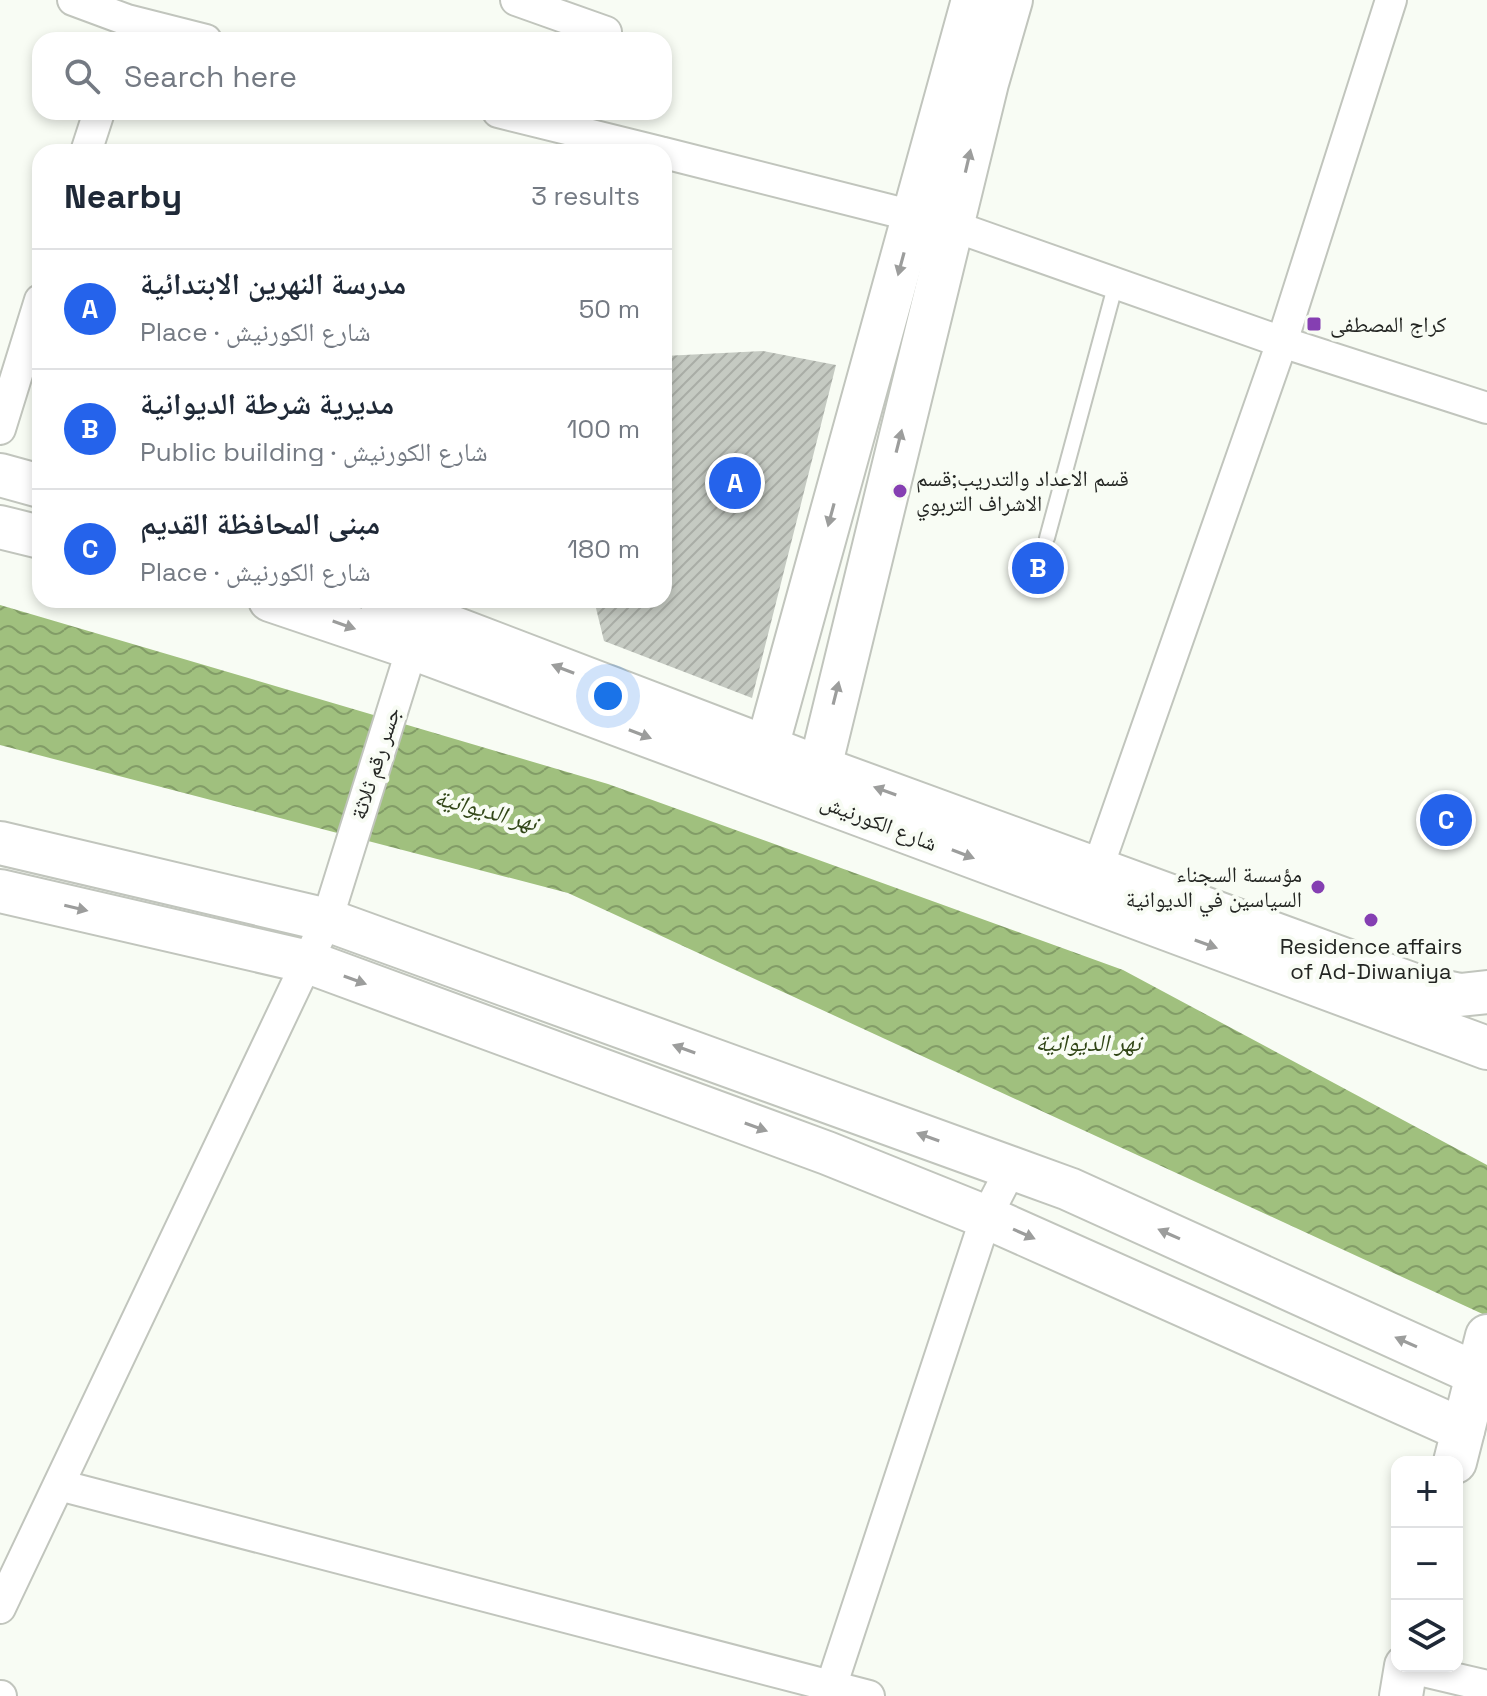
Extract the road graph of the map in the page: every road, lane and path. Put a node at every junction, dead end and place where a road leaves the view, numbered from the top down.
1 (73, 0) edge
2 (516, 0) edge
3 (973, 0) edge
4 (1011, 0) edge
5 (1391, 0) edge
6 (127, 20) edge
7 (174, 32) edge
8 (606, 32) dead end
9 (96, 120) edge
10 (531, 120) edge
11 (89, 144) edge
12 (629, 144) edge
13 (672, 154) edge
14 (934, 220) junction
15 (1116, 283) junction
16 (32, 326) edge
17 (1282, 342) junction
18 (1487, 408) edge
19 (0, 429) edge
20 (0, 475) edge
21 (32, 484) edge
22 (0, 527) edge
23 (32, 535) edge
24 (1047, 538) dead end
25 (290, 608) edge
26 (400, 608) edge
27 (409, 657) junction
28 (761, 762) junction
29 (815, 782) junction
30 (0, 843) edge
31 (1098, 867) junction
32 (0, 891) edge
33 (327, 920) junction
34 (308, 962) junction
35 (1487, 992) edge
36 (1487, 1048) edge
37 (1012, 1167) junction
38 (986, 1217) junction
39 (1482, 1355) edge
40 (1465, 1451) edge
41 (59, 1485) junction
42 (0, 1608) edge
43 (1405, 1672) edge
44 (1430, 1672) edge
45 (1487, 1686) edge
46 (830, 1690) edge
47 (869, 1696) edge
48 (1401, 1696) edge

1 - 6 street
2 - 8 street
3 - 14 main road
14 -> 4 main road
5 - 17 street
6 - 7 street
9 - 11 street
10 - 12 street
13 - 14 street
14 - 15 street
14 -> 28 main road
29 -> 14 main road
15 - 17 street
15 - 24 lane
16 - 19 street
17 - 18 street
17 - 31 street
20 - 21 main road
22 - 23 main road
25 -> 27 main road, شارع الكورنيش
28 -> 26 main road, شارع الكورنيش
27 -> 28 main road, شارع الكورنيش
27 - 33 street, جسر رقم ثلاثة
28 - 29 main road, شارع الكورنيش
31 -> 29 main road, شارع الكورنيش
29 -> 36 main road, شارع الكورنيش
30 - 33 main road
31 - 35 main road, شارع الكورنيش
32 -> 34 main road
33 - 34 street, جسر رقم ثلاثة
37 -> 33 main road
34 -> 38 main road
34 - 41 street, جسر رقم ثلاثة
37 - 38 street
39 -> 37 main road
38 -> 40 main road
38 - 46 street
39 - 40 main road
41 - 42 street, جسر رقم ثلاثة
41 - 46 street
43 - 48 main road
44 - 45 street
46 - 47 street

